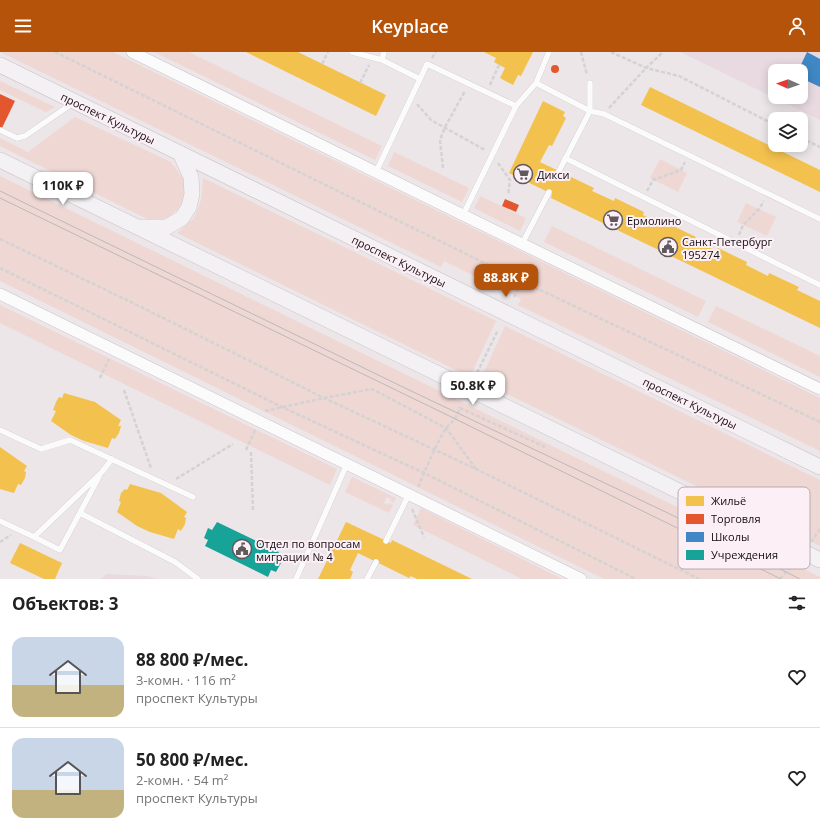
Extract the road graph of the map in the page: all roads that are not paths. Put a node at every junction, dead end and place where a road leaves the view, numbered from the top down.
1 (132, 52) edge
2 (352, 52) edge
3 (384, 52) edge
4 (549, 52) edge
5 (382, 60) junction
6 (0, 65) edge
7 (420, 79) junction
8 (590, 83) road end
9 (536, 84) junction
10 (74, 102) junction
11 (516, 106) junction
12 (590, 110) junction
13 (0, 130) edge
14 (180, 154) junction
15 (565, 158) junction
16 (0, 160) edge
17 (559, 171) dead end
18 (376, 172) junction
19 (548, 192) dead end
20 (463, 215) junction
21 (820, 219) edge
22 (138, 227) junction
23 (522, 244) junction
24 (820, 285) edge
25 (0, 294) edge
26 (820, 389) edge
27 (0, 430) edge
28 (112, 459) junction
29 (347, 464) junction
30 (820, 467) edge
31 (102, 472) junction
32 (678, 491) edge
33 (193, 498) dead end
34 (410, 500) junction
35 (80, 513) junction
36 (0, 521) edge
37 (34, 537) junction
38 (386, 541) dead end
39 (810, 555) edge
40 (820, 560) edge
41 (376, 562) dead end
42 (198, 579) edge
43 (296, 579) edge
44 (369, 579) edge
45 (581, 579) edge

1 - 18 street
2 - 5 lane
3 - 5 lane
4 - 9 lane
5 - 7 lane
6 - 10 main road, проспект Культуры
7 - 11 lane
7 - 18 lane
8 - 12 lane
9 - 11 lane
9 - 12 lane
10 - 13 lane
10 - 14 main road, проспект Культуры
11 - 20 lane
12 - 15 lane
12 - 21 lane
14 - 22 main road
14 - 30 main road, проспект Культуры
15 - 17 lane
15 - 24 lane
16 - 22 main road
18 - 20 street
19 - 23 lane
20 - 23 street
22 - 32 main road
23 - 26 street
25 - 29 street
27 - 28 lane
28 - 31 lane
28 - 33 lane
29 - 34 street
29 - 43 lane
31 - 35 lane
31 - 37 lane
34 - 38 lane
34 - 45 street
35 - 37 lane
35 - 42 lane
36 - 37 lane
39 - 40 main road
41 - 44 lane

